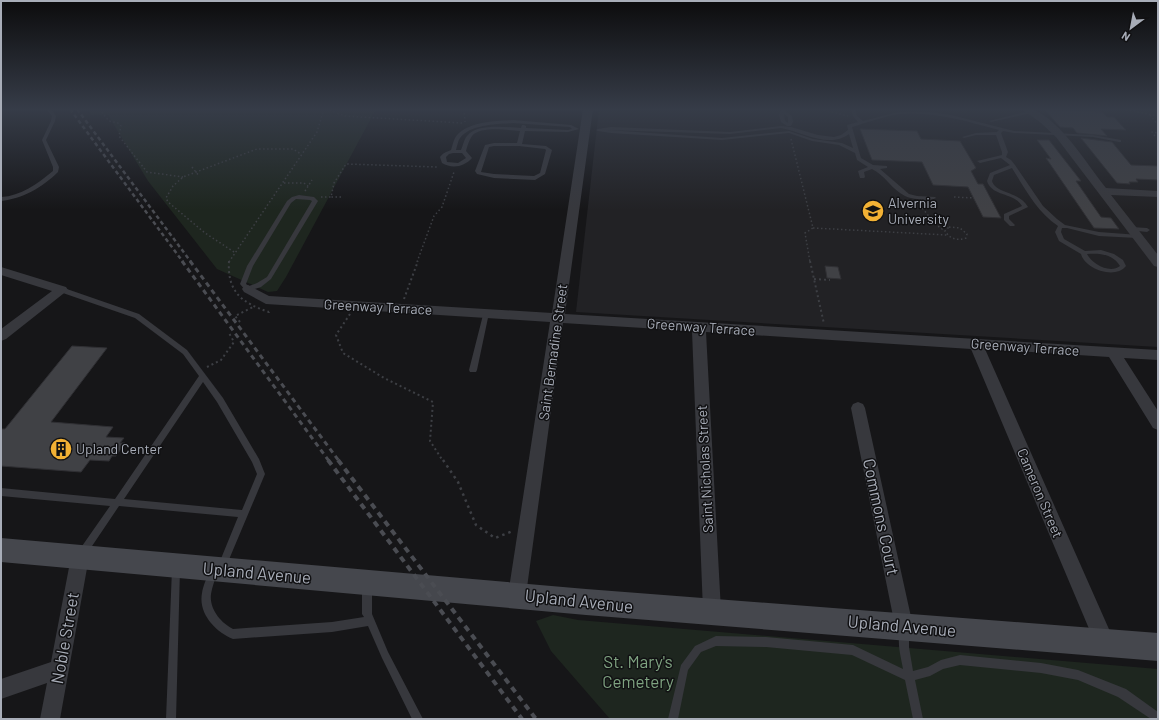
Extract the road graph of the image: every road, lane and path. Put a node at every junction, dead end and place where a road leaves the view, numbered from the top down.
1 (45, 143) edge
2 (124, 143) edge
3 (457, 143) edge
4 (466, 143) edge
5 (585, 143) edge
6 (792, 143) edge
7 (837, 143) edge
8 (854, 143) edge
9 (1003, 143) edge
10 (1065, 143) edge
11 (519, 145) joint
12 (453, 151) junction
13 (463, 151) junction
14 (857, 152) junction
15 (301, 154) dead end
16 (1003, 157) junction
17 (469, 158) junction
18 (482, 159) junction
19 (980, 161) dead end
20 (456, 166) junction
21 (1013, 166) junction
22 (192, 167) dead end
23 (872, 167) junction
24 (885, 167) dead end
25 (196, 172) junction
26 (183, 176) junction
27 (199, 176) dead end
28 (862, 177) dead end
29 (312, 180) dead end
30 (283, 183) dead end
31 (308, 186) junction
32 (1103, 191) junction
33 (1158, 194) edge
34 (302, 197) junction
35 (341, 197) dead end
36 (915, 197) junction
37 (954, 197) dead end
38 (933, 198) dead end
39 (974, 198) dead end
40 (1, 199) edge
41 (1038, 206) junction
42 (1025, 207) junction
43 (1012, 225) dead end
44 (1063, 226) junction
45 (812, 228) junction
46 (1147, 230) dead end
47 (945, 232) junction
48 (1134, 232) junction
49 (947, 235) junction
50 (1053, 237) dead end
51 (1060, 238) junction
52 (234, 252) dead end
53 (1084, 253) junction
54 (1158, 263) edge
55 (1, 271) edge
56 (814, 279) junction
57 (830, 280) dead end
58 (248, 289) junction
59 (62, 290) junction
60 (356, 305) junction
61 (253, 306) dead end
62 (401, 308) junction
63 (486, 313) junction
64 (558, 318) junction
65 (240, 322) dead end
66 (699, 327) junction
67 (229, 333) dead end
68 (826, 335) junction
69 (1, 336) edge
70 (976, 344) junction
71 (1114, 353) junction
72 (1158, 355) edge
73 (473, 370) dead end
74 (201, 374) junction
75 (858, 408) dead end
76 (1155, 416) edge
77 (1, 492) edge
78 (118, 502) junction
79 (244, 514) junction
80 (527, 526) junction
81 (1, 550) edge
82 (80, 557) junction
83 (176, 566) junction
84 (217, 570) junction
85 (367, 583) junction
86 (517, 595) junction
87 (712, 611) junction
88 (370, 621) junction
89 (904, 626) junction
90 (1105, 643) junction
91 (1158, 647) edge
92 (59, 670) junction
93 (909, 677) junction
94 (1, 689) edge
95 (1158, 718) edge
96 (50, 719) edge
97 (171, 719) edge
98 (418, 719) edge
99 (673, 719) edge
100 (918, 719) edge

1 - 40 lane
2 - 26 path
3 - 12 lane
4 - 13 lane
5 - 64 street, Saint Bernadine Street
6 - 45 path
7 - 14 lane
8 - 14 lane
9 - 16 lane
10 - 32 street
11 - 18 lane
11 - 18 lane
12 - 13 lane
12 - 20 lane
13 - 17 lane
14 - 23 lane
15 - 25 path
16 - 19 lane
16 - 21 lane
17 - 18 lane
17 - 20 lane
20 - 35 path
20 - 62 path
21 - 41 lane
21 - 42 lane
22 - 25 path
23 - 24 lane
23 - 28 lane
23 - 36 lane
25 - 26 path
25 - 27 path
26 - 52 path
29 - 31 path
30 - 31 path
31 - 34 path
32 - 33 street
32 - 48 street
34 - 58 lane
34 - 58 lane
36 - 38 lane
36 - 47 path
37 - 39 path
41 - 42 lane
41 - 44 lane
42 - 43 lane
44 - 48 lane
44 - 51 lane
45 - 49 path
45 - 56 path
46 - 48 lane
47 - 49 path
47 - 49 path
48 - 54 street
50 - 51 lane
51 - 53 lane
53 - 53 lane
55 - 59 street
56 - 57 path
56 - 68 path
58 - 60 street, Greenway Terrace
59 - 69 street
59 - 74 lane
60 - 62 street, Greenway Terrace
60 - 80 path
61 - 65 path
62 - 63 street, Greenway Terrace
63 - 64 street, Greenway Terrace
63 - 73 lane
64 - 66 street, Greenway Terrace
64 - 80 street, Saint Bernadine Street
66 - 68 street, Greenway Terrace
66 - 87 street, Saint Nicholas Street
67 - 74 path
68 - 70 street, Greenway Terrace
70 - 71 street, Greenway Terrace
70 - 90 street, Cameron Street
71 - 72 street, Greenway Terrace
71 - 76 street
74 - 78 lane
74 - 79 lane
75 - 89 street, Commons Court
77 - 78 lane
78 - 79 lane
78 - 82 lane
79 - 84 lane
80 - 86 street, Saint Bernadine Street
81 - 82 street, Upland Avenue
82 - 83 street, Upland Avenue
82 - 92 street, Noble Street
83 - 84 street, Upland Avenue
83 - 97 lane
84 - 85 street, Upland Avenue
84 - 88 lane
85 - 86 street, Upland Avenue
85 - 88 lane
86 - 87 street, Upland Avenue
87 - 89 street, Upland Avenue
88 - 98 lane
89 - 90 street, Upland Avenue
89 - 93 lane
90 - 91 street, Upland Avenue
92 - 94 street
92 - 96 street, Noble Street
93 - 95 lane
93 - 99 lane
93 - 100 lane

